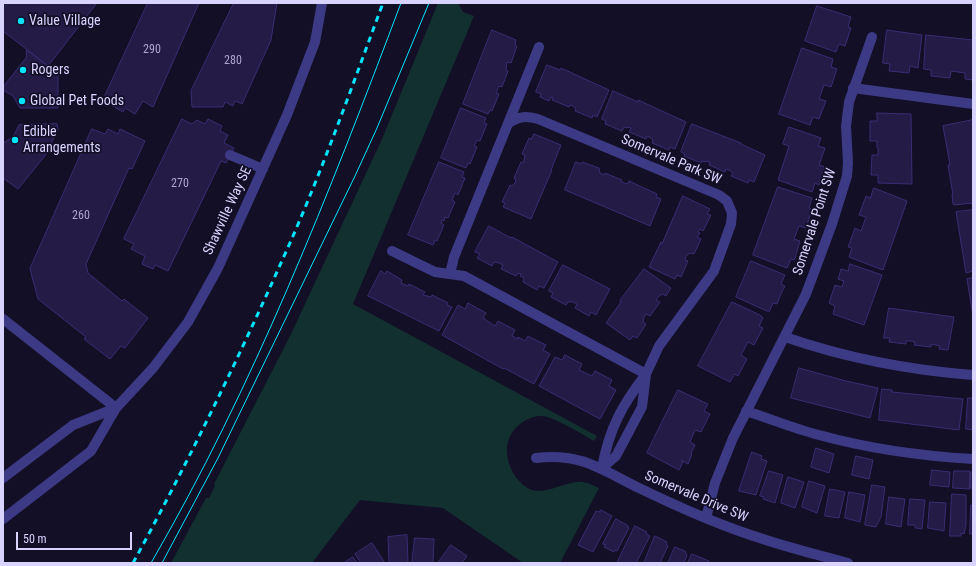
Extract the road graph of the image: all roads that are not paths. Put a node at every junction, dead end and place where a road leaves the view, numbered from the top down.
1 (322, 3) edge
2 (872, 37) dead end
3 (539, 47) dead end
4 (853, 88) junction
5 (973, 104) edge
6 (509, 123) junction
7 (230, 155) dead end
8 (263, 169) junction
9 (392, 251) dead end
10 (450, 274) junction
11 (3, 319) edge
12 (785, 337) junction
13 (646, 374) junction
14 (973, 375) edge
15 (116, 408) junction
16 (746, 411) junction
17 (536, 458) dead end
18 (973, 459) edge
19 (602, 468) junction
20 (3, 478) edge
21 (706, 518) junction
22 (3, 519) edge
23 (848, 563) edge

1 - 8 street, Shawville Way SE
2 - 4 street, Somervale Point SW
3 - 6 street
4 - 5 street
4 - 12 street, Somervale Point SW
6 - 10 street
6 - 13 street, Somervale Park SW
7 - 8 street
8 - 15 street, Shawville Way SE
9 - 10 street
10 - 13 street
11 - 15 street
12 - 14 street
12 - 16 street, Somervale Point SW
13 - 19 street, Somervale Park SW
13 - 19 street, Somervale Park SW
15 - 20 street, Shawville Way SE
15 - 22 street, Shawville Way SE
16 - 18 street
16 - 21 street, Somervale Point SW
17 - 19 street, Somervale Drive SW
19 - 21 street, Somervale Drive SW
21 - 23 street, Somervale Drive SW

